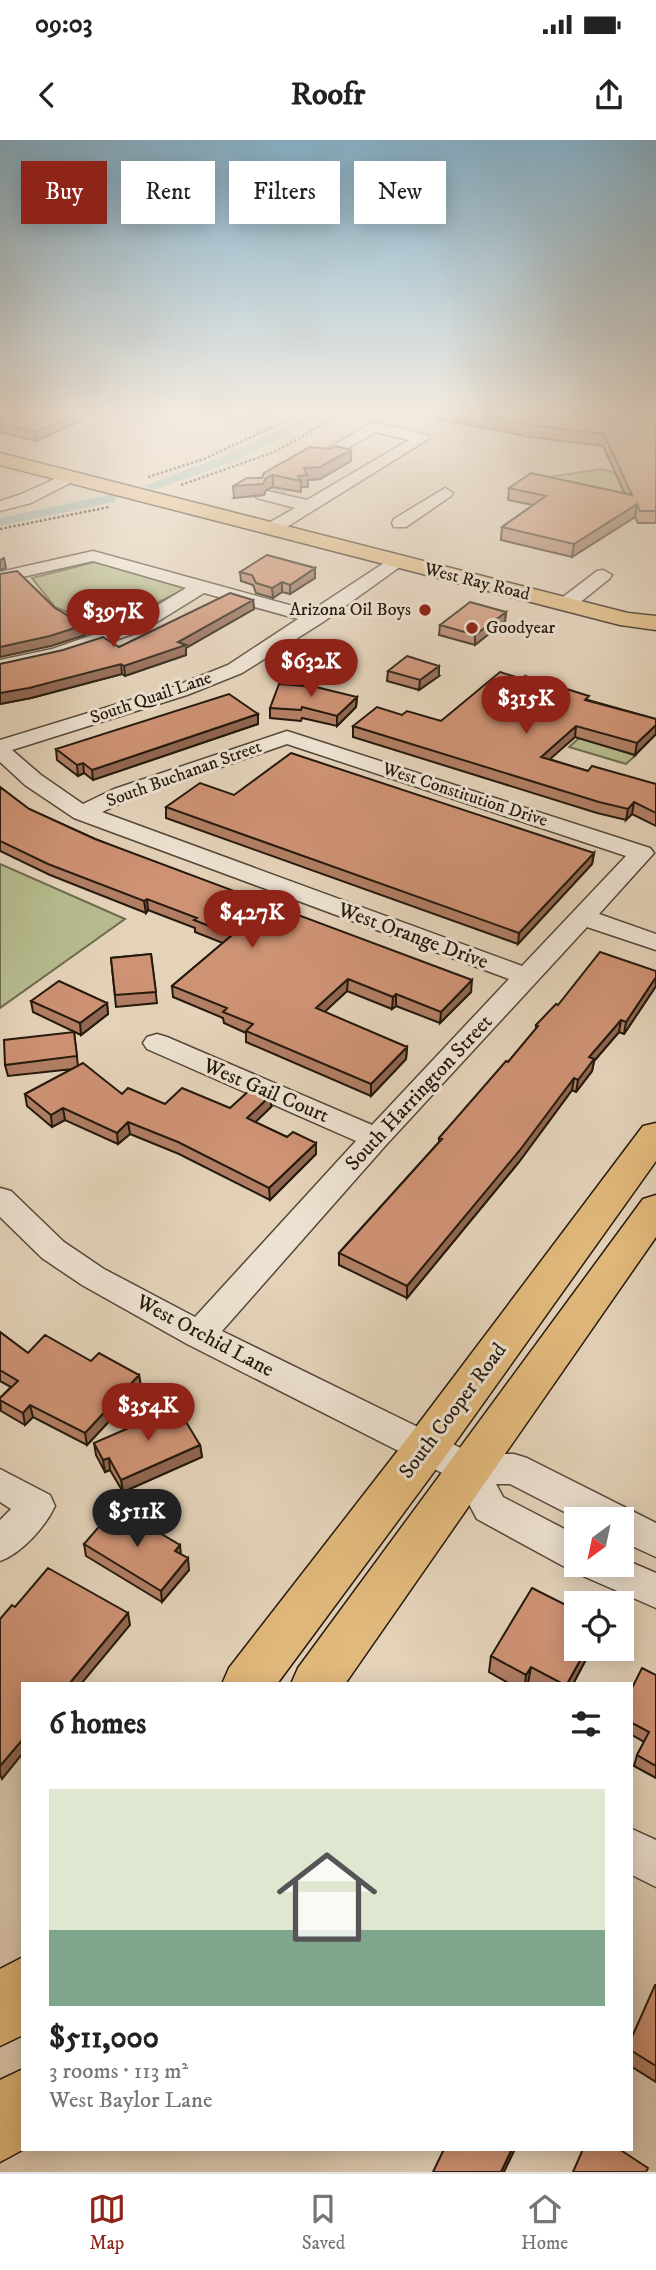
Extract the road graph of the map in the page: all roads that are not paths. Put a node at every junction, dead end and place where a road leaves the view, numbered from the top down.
1 (186, 507) edge
2 (308, 507) edge
3 (424, 507) edge
4 (400, 523) dead end
5 (271, 529) junction
6 (399, 561) junction
7 (603, 575) dead end
8 (0, 577) edge
9 (202, 586) junction
10 (566, 604) junction
11 (316, 618) junction
12 (628, 620) junction
13 (656, 623) edge
14 (656, 635) edge
15 (0, 667) edge
16 (287, 737) joint
17 (0, 749) edge
18 (82, 813) junction
19 (642, 853) joint
20 (582, 917) junction
21 (656, 942) edge
22 (527, 977) junction
23 (157, 1043) dead end
24 (656, 1135) edge
25 (376, 1138) junction
26 (3, 1207) edge
27 (656, 1208) edge
28 (200, 1335) junction
29 (426, 1448) junction
30 (469, 1469) junction
31 (0, 1483) edge
32 (589, 1507) edge
33 (634, 1530) edge
34 (656, 1541) edge
35 (0, 1545) edge
36 (564, 1548) edge
37 (625, 1577) edge
38 (656, 1591) edge
39 (249, 1682) edge
40 (317, 1682) edge
41 (633, 1852) edge
42 (656, 1865) edge
43 (21, 1989) edge
44 (0, 2017) edge
45 (21, 2102) edge
46 (0, 2131) edge

1 - 5 main road, West Ray Road
2 - 5 street
3 - 4 street
5 - 6 main road, West Ray Road
6 - 10 main road, West Ray Road
6 - 11 street, South Quail Lane
7 - 10 street
8 - 9 street
9 - 11 street
9 - 15 street
10 - 12 main road, West Ray Road
11 - 17 street, South Quail Lane
12 - 13 main road, West Ray Road
12 - 14 main road, West Ray Road
16 - 18 street, South Buchanan Street
16 - 19 street, West Constitution Drive
17 - 18 street, West Orange Drive
18 - 22 street, West Orange Drive
19 - 20 street, South Harrington Street
20 - 21 street
20 - 22 street, South Harrington Street
22 - 25 street, South Harrington Street
23 - 25 street, West Gail Court
24 - 29 main road, South Cooper Road
25 - 28 street, South Harrington Street
26 - 28 street, West Orchid Lane
27 - 30 main road
28 - 29 street, West Orchid Lane
29 - 30 street, West Orchid Lane
29 - 39 main road, South Cooper Road
30 - 32 street
30 - 36 street
30 - 40 main road
31 - 35 street
33 - 34 street
37 - 38 street
41 - 42 street
43 - 44 main road
45 - 46 main road

